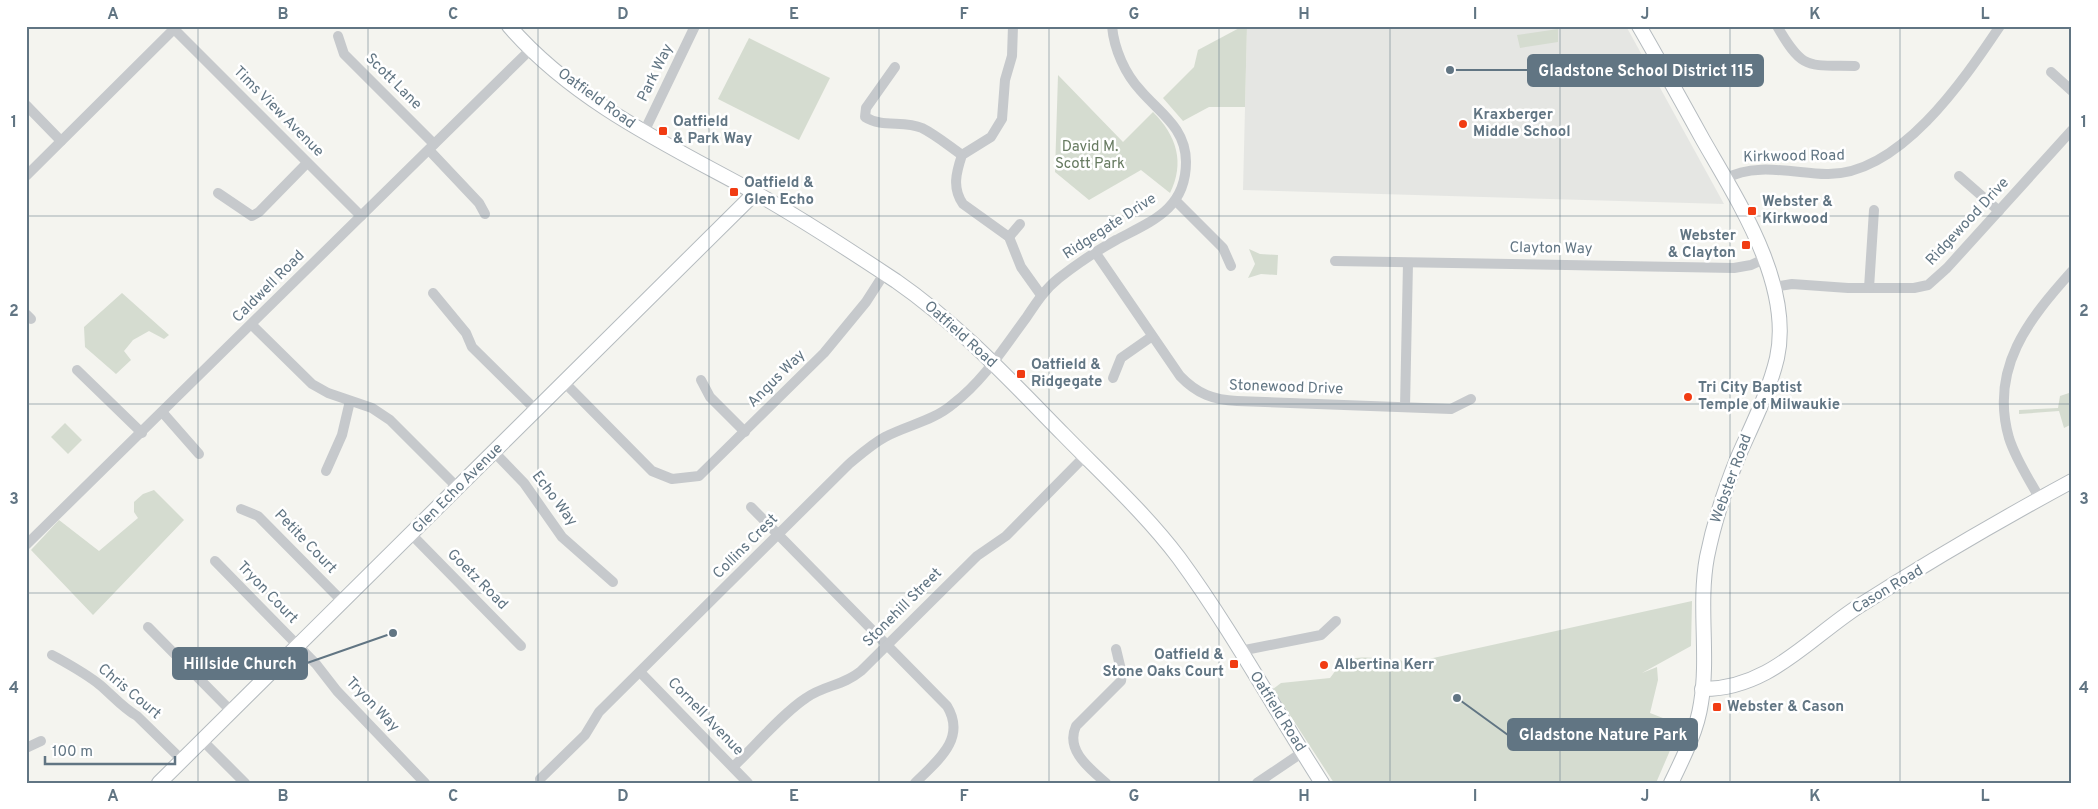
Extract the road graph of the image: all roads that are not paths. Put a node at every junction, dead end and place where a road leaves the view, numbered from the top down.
1 (509, 26) edge
2 (695, 26) edge
3 (1013, 26) edge
4 (1112, 26) edge
5 (1640, 26) edge
6 (1777, 26) edge
7 (2000, 26) edge
8 (176, 28) edge
9 (338, 36) dead end
10 (531, 48) junction
11 (1855, 66) dead end
12 (895, 67) dead end
13 (2051, 72) dead end
14 (2072, 91) edge
15 (26, 105) edge
16 (2072, 130) edge
17 (644, 132) junction
18 (61, 141) junction
19 (431, 147) junction
20 (962, 155) junction
21 (307, 163) junction
22 (26, 176) edge
23 (1959, 176) dead end
24 (1725, 179) junction
25 (218, 193) dead end
26 (755, 193) junction
27 (1176, 200) junction
28 (1874, 210) dead end
29 (1999, 211) junction
30 (485, 214) dead end
31 (361, 216) junction
32 (1020, 224) dead end
33 (1009, 236) junction
34 (1094, 252) junction
35 (1764, 259) junction
36 (1335, 261) dead end
37 (1408, 263) junction
38 (1231, 266) dead end
39 (2072, 272) edge
40 (884, 274) junction
41 (1773, 287) junction
42 (1869, 288) junction
43 (433, 293) dead end
44 (1041, 295) junction
45 (252, 325) junction
46 (1151, 337) junction
47 (993, 364) junction
48 (77, 370) dead end
49 (1113, 378) dead end
50 (701, 380) dead end
51 (565, 383) junction
52 (1471, 399) dead end
53 (350, 401) junction
54 (1405, 407) junction
55 (537, 411) junction
56 (163, 413) junction
57 (745, 432) junction
58 (142, 433) junction
59 (495, 453) junction
60 (199, 454) dead end
61 (1085, 456) junction
62 (326, 471) dead end
63 (2072, 481) edge
64 (458, 488) junction
65 (2040, 499) junction
66 (751, 507) dead end
67 (242, 509) dead end
68 (412, 535) junction
69 (779, 536) junction
70 (26, 545) edge
71 (215, 561) dead end
72 (613, 582) dead end
73 (343, 602) junction
74 (1336, 621) dead end
75 (148, 627) dead end
76 (886, 645) junction
77 (298, 646) junction
78 (521, 646) dead end
79 (1116, 649) dead end
80 (1240, 651) junction
81 (52, 655) dead end
82 (640, 672) junction
83 (1702, 689) junction
84 (231, 711) junction
85 (202, 740) junction
86 (41, 741) dead end
87 (26, 748) edge
88 (1302, 752) junction
89 (182, 760) junction
90 (733, 767) junction
91 (540, 779) dead end
92 (159, 783) edge
93 (245, 783) edge
94 (425, 783) edge
95 (748, 783) edge
96 (915, 783) edge
97 (1106, 783) edge
98 (1257, 783) edge
99 (1322, 783) edge
100 (1671, 783) edge

1 - 10 street, Oatfield Road
2 - 17 street, Park Way
3 - 20 street
4 - 27 street, Ridgegate Drive
5 - 24 street, Webster Road
6 - 11 street
7 - 24 street, Kirkwood Road
8 - 18 street
8 - 21 street, Tims View Avenue
9 - 19 street, Scott Lane
10 - 17 street, Oatfield Road
10 - 19 street, Caldwell Road
12 - 20 street
13 - 14 street
15 - 18 street
16 - 29 street, Ridgewood Drive
17 - 26 street, Oatfield Road
18 - 22 street
19 - 30 street, Scott Lane
19 - 31 street, Caldwell Road
20 - 33 street
21 - 25 street
21 - 31 street, Tims View Avenue
23 - 29 street
24 - 35 street, Webster Road
26 - 40 street, Oatfield Road
26 - 51 street, Glen Echo Avenue
27 - 34 street, Ridgegate Drive
27 - 38 street
28 - 42 street
29 - 42 street, Ridgewood Drive
31 - 45 street, Caldwell Road
32 - 33 street
33 - 44 street
34 - 44 street, Ridgegate Drive
34 - 46 street, Stonewood Drive
35 - 37 street, Clayton Way
35 - 41 street, Webster Road
36 - 37 street, Clayton Way
37 - 54 street
39 - 65 street
40 - 47 street, Oatfield Road
40 - 57 street, Angus Way
41 - 42 street, Ridgewood Drive
41 - 83 street, Webster Road
43 - 55 street
44 - 47 street, Ridgegate Drive
45 - 53 street
45 - 56 street, Caldwell Road
46 - 49 street
46 - 54 street, Stonewood Drive
47 - 61 street, Oatfield Road
47 - 69 street, Collins Crest
48 - 58 street
50 - 57 street
51 - 55 street, Glen Echo Avenue
51 - 57 street, Angus Way
52 - 54 street, Stonewood Drive
53 - 62 street
53 - 64 street
55 - 59 street, Glen Echo Avenue
56 - 58 street, Caldwell Road
56 - 60 street
58 - 70 street, Caldwell Road
59 - 64 street, Glen Echo Avenue
59 - 72 street, Echo Way
61 - 76 street, Stonehill Street
61 - 80 street, Oatfield Road
63 - 65 street, Cason Road
64 - 68 street, Glen Echo Avenue
65 - 83 street, Cason Road
66 - 69 street
67 - 73 street, Petite Court
68 - 73 street, Glen Echo Avenue
68 - 78 street, Goetz Road
69 - 76 street
69 - 82 street, Collins Crest
71 - 77 street, Tryon Court
73 - 77 street, Glen Echo Avenue
74 - 80 street
75 - 84 street
76 - 90 street, Stonehill Street
76 - 96 street
77 - 84 street, Glen Echo Avenue
77 - 94 street, Tryon Way
79 - 97 street
80 - 88 street, Oatfield Road
81 - 89 street, Chris Court
82 - 90 street, Cornell Avenue
82 - 91 street, Collins Crest
83 - 100 street, Webster Road
84 - 85 street, Glen Echo Avenue
85 - 89 street, Glen Echo Avenue
85 - 93 street
86 - 87 street
88 - 98 street
88 - 99 street, Oatfield Road
89 - 92 street, Glen Echo Avenue
90 - 95 street, Cornell Avenue

